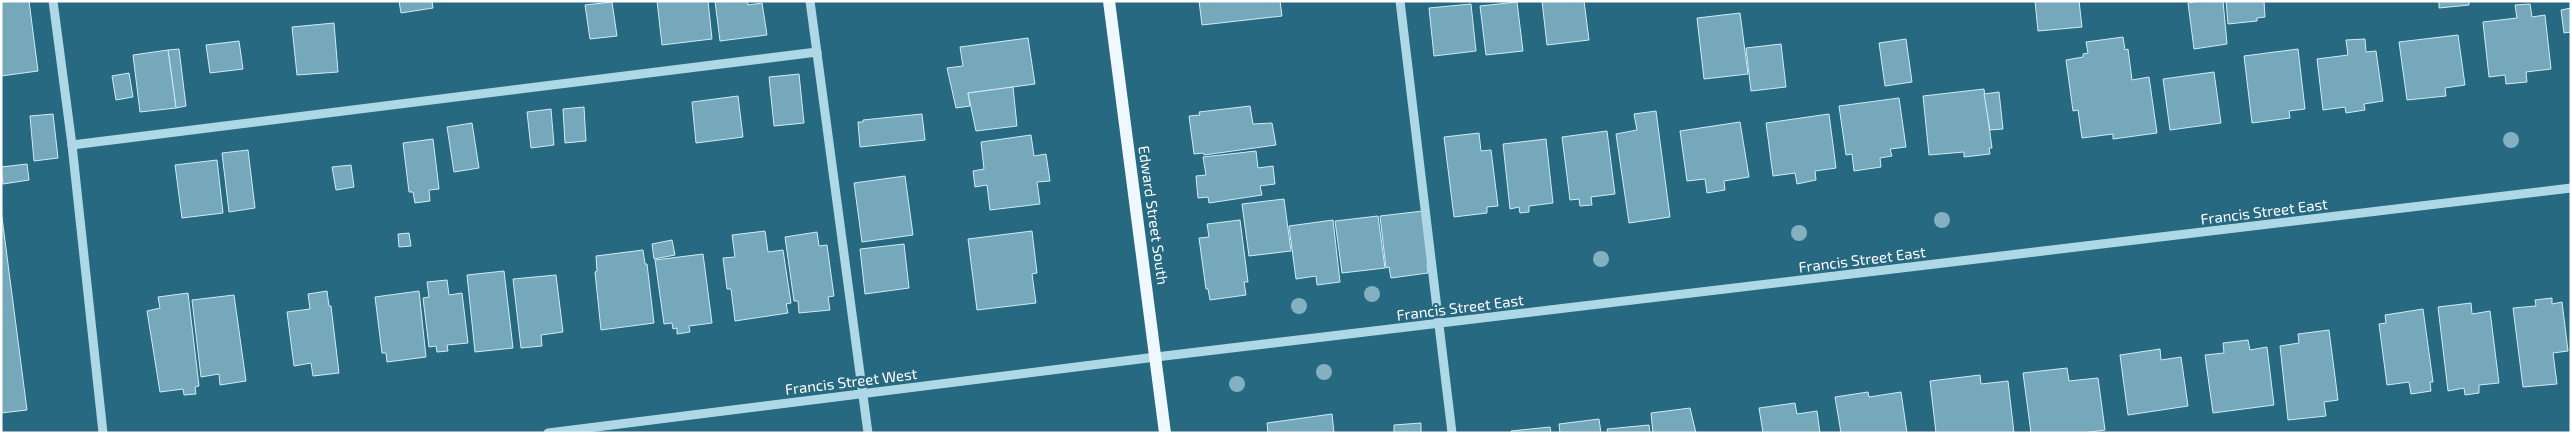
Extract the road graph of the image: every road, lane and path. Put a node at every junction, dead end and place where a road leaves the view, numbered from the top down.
1 (52, 1) edge
2 (810, 1) edge
3 (1109, 1) edge
4 (1400, 1) edge
5 (817, 52) junction
6 (72, 145) junction
7 (2571, 188) edge
8 (1439, 323) junction
9 (1156, 357) junction
10 (863, 394) junction
11 (103, 433) edge
12 (548, 433) edge
13 (868, 433) edge
14 (1165, 433) edge
15 (1452, 433) edge

1 - 6 street
2 - 5 street
3 - 9 main road, Edward Street South
4 - 8 street
5 - 6 street
5 - 10 street
6 - 11 street
7 - 8 street, Francis Street East
8 - 9 street, Francis Street East
8 - 15 street
9 - 10 street, Francis Street West
9 - 14 main road, Edward Street South
10 - 12 street, Francis Street West
10 - 13 street

